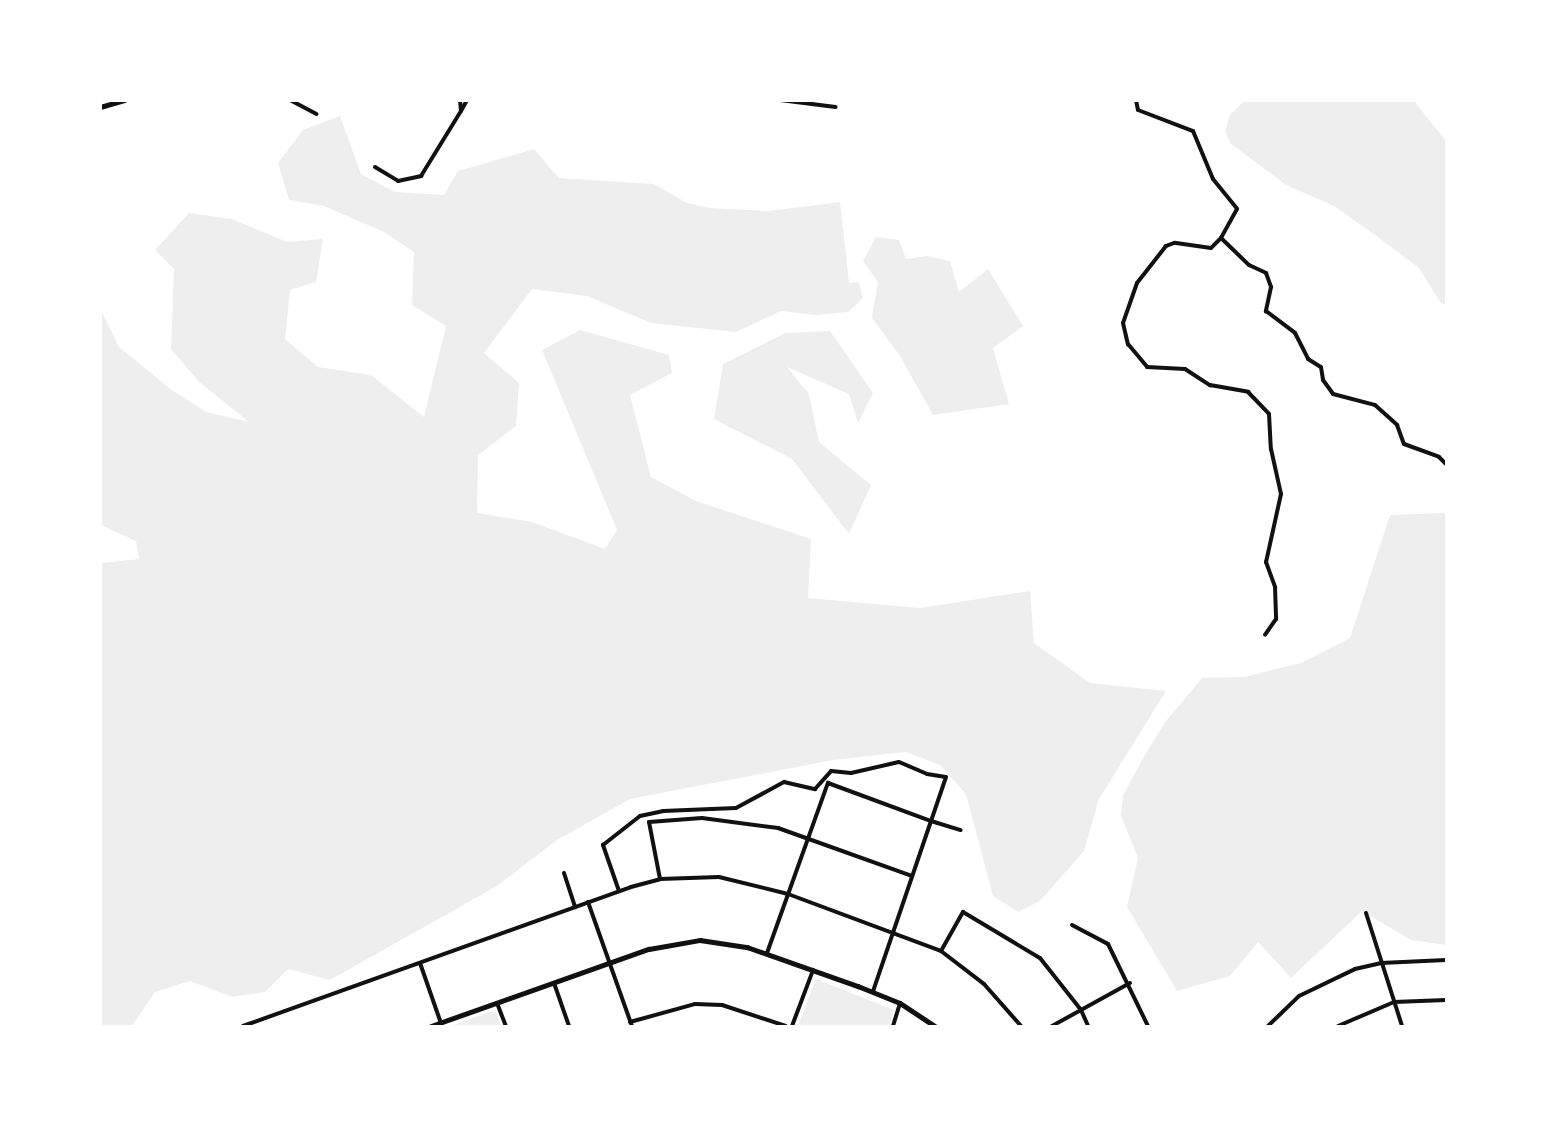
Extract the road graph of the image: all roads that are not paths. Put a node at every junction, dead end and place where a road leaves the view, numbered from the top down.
1 (124, 100) edge
2 (290, 100) edge
3 (460, 100) edge
4 (467, 100) edge
5 (780, 100) edge
6 (1136, 100) edge
7 (100, 107) edge
8 (836, 107) dead end
9 (461, 111) junction
10 (315, 114) dead end
11 (375, 167) dead end
12 (1221, 238) junction
13 (1446, 464) edge
14 (1265, 635) dead end
15 (932, 821) junction
16 (961, 830) dead end
17 (807, 839) junction
18 (564, 873) dead end
19 (912, 876) junction
20 (660, 879) junction
21 (619, 891) junction
22 (788, 894) junction
23 (588, 902) junction
24 (575, 907) junction
25 (1366, 913) dead end
26 (1072, 925) dead end
27 (892, 932) junction
28 (941, 951) junction
29 (767, 953) junction
30 (1446, 960) edge
31 (420, 963) junction
32 (609, 963) junction
33 (1381, 963) junction
34 (813, 969) junction
35 (554, 982) junction
36 (1130, 983) junction
37 (873, 991) junction
38 (1446, 1000) edge
39 (1394, 1002) junction
40 (497, 1003) junction
41 (900, 1003) junction
42 (1081, 1010) junction
43 (631, 1024) edge
44 (250, 1025) edge
45 (442, 1025) edge
46 (243, 1026) edge
47 (431, 1026) edge
48 (506, 1026) edge
49 (569, 1026) edge
50 (786, 1026) edge
51 (792, 1026) edge
52 (893, 1026) edge
53 (935, 1026) edge
54 (1021, 1026) edge
55 (1052, 1026) edge
56 (1088, 1026) edge
57 (1148, 1026) edge
58 (1268, 1026) edge
59 (1338, 1026) edge
60 (1402, 1026) edge

1 - 7 main road
2 - 10 street
3 - 9 street
4 - 9 street
5 - 8 street
6 - 12 street
9 - 11 street
12 - 13 street
12 - 14 street
15 - 16 street
15 - 17 street
15 - 19 street
15 - 21 street
17 - 19 street
17 - 20 street
17 - 22 street
18 - 24 street
19 - 27 street
20 - 21 street
20 - 22 street
21 - 23 street
22 - 27 street
22 - 29 street
23 - 24 street
23 - 32 street
24 - 31 street
25 - 33 street
26 - 36 street
27 - 28 street
27 - 37 street
28 - 42 street
28 - 54 street
29 - 32 street
29 - 34 street
30 - 33 street
31 - 44 street
31 - 45 street
32 - 35 street
32 - 43 street
33 - 39 street
33 - 58 street
34 - 37 street
34 - 51 street
35 - 40 street
35 - 49 street
36 - 42 street
36 - 57 street
37 - 41 street
38 - 39 street
39 - 59 street
39 - 60 street
40 - 45 street
40 - 48 street
41 - 52 street
41 - 53 street
42 - 55 street
42 - 56 street
43 - 50 street
44 - 46 street
45 - 47 street

